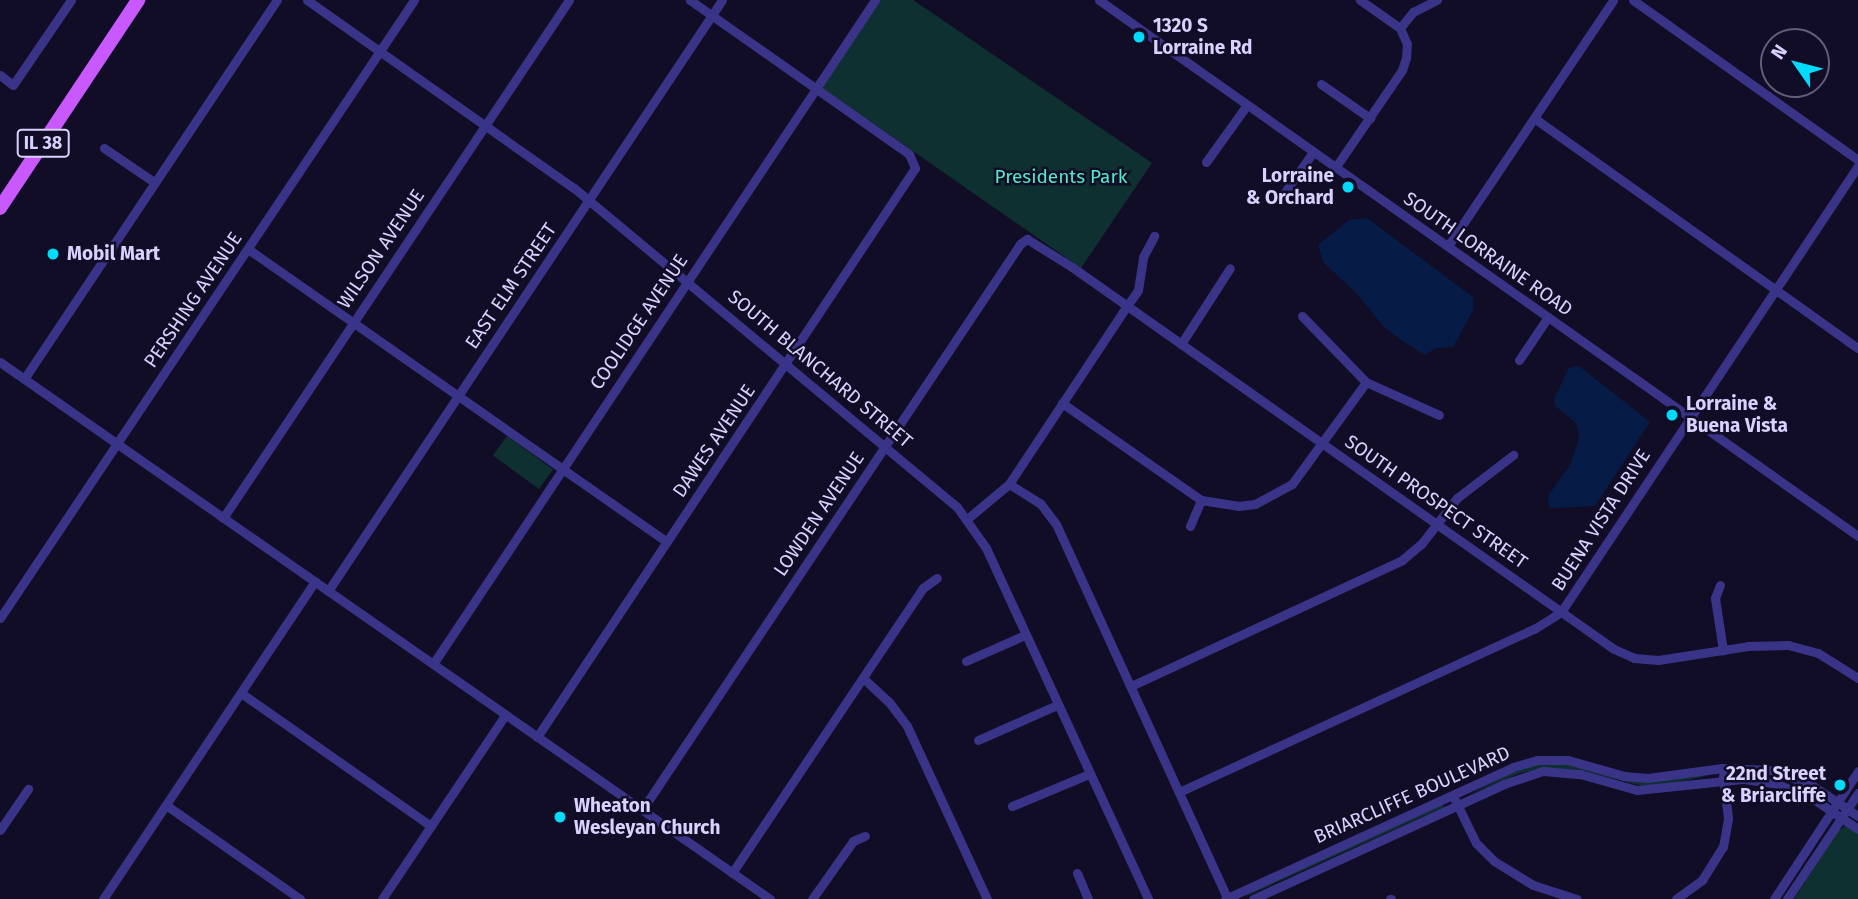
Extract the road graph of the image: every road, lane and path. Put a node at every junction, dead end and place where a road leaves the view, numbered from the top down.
1 (71, 0) edge
2 (138, 0) edge
3 (277, 0) edge
4 (307, 0) edge
5 (414, 0) edge
6 (569, 0) edge
7 (690, 0) edge
8 (722, 0) edge
9 (875, 0) edge
10 (1099, 0) edge
11 (1360, 0) edge
12 (1437, 0) edge
13 (1613, 0) edge
14 (1633, 0) edge
15 (712, 15) junction
16 (1400, 28) junction
17 (380, 51) junction
18 (0, 75) edge
19 (1321, 85) dead end
20 (817, 88) junction
21 (1247, 105) junction
22 (1370, 118) junction
23 (1534, 118) junction
24 (485, 125) junction
25 (104, 148) dead end
26 (1313, 152) junction
27 (1858, 160) edge
28 (1206, 162) dead end
29 (1858, 166) edge
30 (1335, 168) junction
31 (154, 182) junction
32 (1280, 199) dead end
33 (589, 200) junction
34 (0, 208) edge
35 (1154, 236) dead end
36 (1027, 239) joint
37 (1448, 246) junction
38 (248, 249) junction
39 (1230, 268) dead end
40 (687, 282) junction
41 (1775, 289) junction
42 (1127, 306) junction
43 (1302, 317) dead end
44 (1548, 317) junction
45 (354, 323) junction
46 (1181, 344) junction
47 (1858, 348) edge
48 (1519, 360) dead end
49 (0, 362) edge
50 (786, 364) junction
51 (24, 379) junction
52 (1366, 382) junction
53 (458, 396) junction
54 (1062, 403) junction
55 (1438, 415) dead end
56 (1689, 417) junction
57 (117, 444) junction
58 (1323, 444) junction
59 (885, 446) junction
60 (1513, 455) dead end
61 (563, 469) junction
62 (1009, 484) junction
63 (1201, 500) junction
64 (223, 518) junction
65 (967, 519) junction
66 (1436, 524) junction
67 (1190, 526) dead end
68 (1858, 536) edge
69 (667, 542) junction
70 (937, 578) dead end
71 (315, 581) junction
72 (1720, 585) dead end
73 (328, 591) junction
74 (1561, 612) junction
75 (0, 618) edge
76 (1025, 635) junction
77 (1723, 650) junction
78 (966, 661) dead end
79 (433, 664) junction
80 (863, 678) junction
81 (1858, 678) edge
82 (1131, 686) junction
83 (241, 693) junction
84 (1057, 705) junction
85 (505, 715) junction
86 (537, 737) junction
87 (978, 740) dead end
88 (1722, 768) junction
89 (1858, 771) edge
90 (1089, 774) junction
91 (1723, 780) junction
92 (28, 789) dead end
93 (1180, 792) junction
94 (1858, 793) edge
95 (1452, 795) junction
96 (1838, 801) junction
97 (166, 805) junction
98 (1457, 805) junction
99 (1012, 806) dead end
100 (1848, 809) junction
101 (642, 810) junction
102 (1832, 811) junction
103 (1858, 816) edge
104 (1842, 818) junction
105 (431, 826) junction
106 (1858, 829) edge
107 (0, 830) edge
108 (865, 836) dead end
109 (732, 873) junction
110 (1077, 873) dead end
111 (1240, 896) edge
112 (103, 899) edge
113 (300, 899) edge
114 (382, 899) edge
115 (770, 899) edge
116 (812, 899) edge
117 (987, 899) edge
118 (1088, 899) edge
119 (1148, 899) edge
120 (1227, 899) edge
121 (1253, 899) edge
122 (1577, 899) edge
123 (1676, 899) edge
124 (1774, 899) edge
125 (1787, 899) edge

1 - 18 street
2 - 34 main road, IL 38
3 - 31 street
4 - 17 street, SOUTH BLANCHARD STREET
5 - 17 street, PERSHING AVENUE
6 - 24 street, WILSON AVENUE
7 - 15 street
8 - 15 street, EAST ELM STREET
9 - 20 street, COOLIDGE AVENUE
10 - 21 street, SOUTH LORRAINE ROAD
11 - 16 street
12 - 16 street
13 - 23 street
14 - 27 street
15 - 20 street
15 - 33 street, EAST ELM STREET
16 - 22 street
17 - 24 street, SOUTH BLANCHARD STREET
17 - 38 street, PERSHING AVENUE
19 - 22 street
20 - 40 street, COOLIDGE AVENUE
20 - 50 street, DAWES AVENUE
21 - 26 street, SOUTH LORRAINE ROAD
21 - 28 street
22 - 30 street
23 - 37 street
23 - 41 street
24 - 33 street, SOUTH BLANCHARD STREET
24 - 45 street, WILSON AVENUE
25 - 31 street
26 - 30 street, SOUTH LORRAINE ROAD
26 - 32 street
29 - 41 street, BUENA VISTA DRIVE
30 - 37 street, SOUTH LORRAINE ROAD
31 - 51 street
33 - 40 street, SOUTH BLANCHARD STREET
33 - 53 street, EAST ELM STREET
35 - 42 street
36 - 42 street, SOUTH PROSPECT STREET
36 - 59 street, LOWDEN AVENUE
37 - 44 street, SOUTH LORRAINE ROAD
38 - 45 street
38 - 57 street, PERSHING AVENUE
39 - 46 street
40 - 50 street, SOUTH BLANCHARD STREET
40 - 61 street, COOLIDGE AVENUE
41 - 47 street
41 - 56 street, BUENA VISTA DRIVE
42 - 46 street, SOUTH PROSPECT STREET
42 - 54 street
43 - 52 street
44 - 48 street
44 - 56 street, SOUTH LORRAINE ROAD
45 - 53 street
45 - 64 street, WILSON AVENUE
46 - 58 street, SOUTH PROSPECT STREET
49 - 51 street
50 - 59 street, SOUTH BLANCHARD STREET
50 - 69 street, DAWES AVENUE
51 - 57 street
52 - 55 street
52 - 58 street
53 - 61 street
53 - 73 street, EAST ELM STREET
54 - 62 street
54 - 63 street
56 - 68 street, SOUTH LORRAINE ROAD
56 - 74 street, BUENA VISTA DRIVE
57 - 64 street
57 - 75 street, PERSHING AVENUE
58 - 63 street
58 - 66 street, SOUTH PROSPECT STREET
59 - 65 street, SOUTH BLANCHARD STREET
59 - 101 street, LOWDEN AVENUE
60 - 66 street
61 - 69 street
61 - 79 street, COOLIDGE AVENUE
62 - 65 street
62 - 82 street
63 - 67 street
64 - 71 street
65 - 76 street, SOUTH BLANCHARD STREET
66 - 74 street, SOUTH PROSPECT STREET
66 - 82 street
69 - 86 street, DAWES AVENUE
70 - 80 street
71 - 73 street
71 - 83 street
72 - 77 street
73 - 79 street
74 - 77 street, SOUTH PROSPECT STREET
74 - 93 street, BUENA VISTA DRIVE
76 - 78 street
76 - 84 street, SOUTH BLANCHARD STREET
77 - 81 street, SOUTH PROSPECT STREET
79 - 85 street
80 - 109 street
80 - 117 street
82 - 93 street
83 - 97 street
83 - 105 street
84 - 87 street
84 - 90 street, SOUTH BLANCHARD STREET
85 - 86 street
85 - 105 street
86 - 101 street
88 - 91 street
88 - 95 street, BRIARCLIFFE BOULEVARD
88 - 96 street, BRIARCLIFFE BOULEVARD
89 - 96 street
90 - 99 street
90 - 119 street, SOUTH BLANCHARD STREET
91 - 98 street, BRIARCLIFFE BOULEVARD
91 - 102 street, BRIARCLIFFE BOULEVARD
91 - 123 street
92 - 107 street
93 - 120 street
94 - 100 street
95 - 98 street
95 - 111 street, BRIARCLIFFE BOULEVARD
96 - 100 street, BRIARCLIFFE BOULEVARD
96 - 102 street
97 - 112 street
97 - 113 street
98 - 121 street, BRIARCLIFFE BOULEVARD
98 - 122 street
100 - 103 street, BRIARCLIFFE BOULEVARD
100 - 104 street
101 - 109 street
102 - 104 street, BRIARCLIFFE BOULEVARD
102 - 124 street
104 - 106 street, BRIARCLIFFE BOULEVARD
104 - 125 street
105 - 114 street
108 - 116 street
109 - 115 street
110 - 118 street
111 - 120 street, BRIARCLIFFE BOULEVARD

